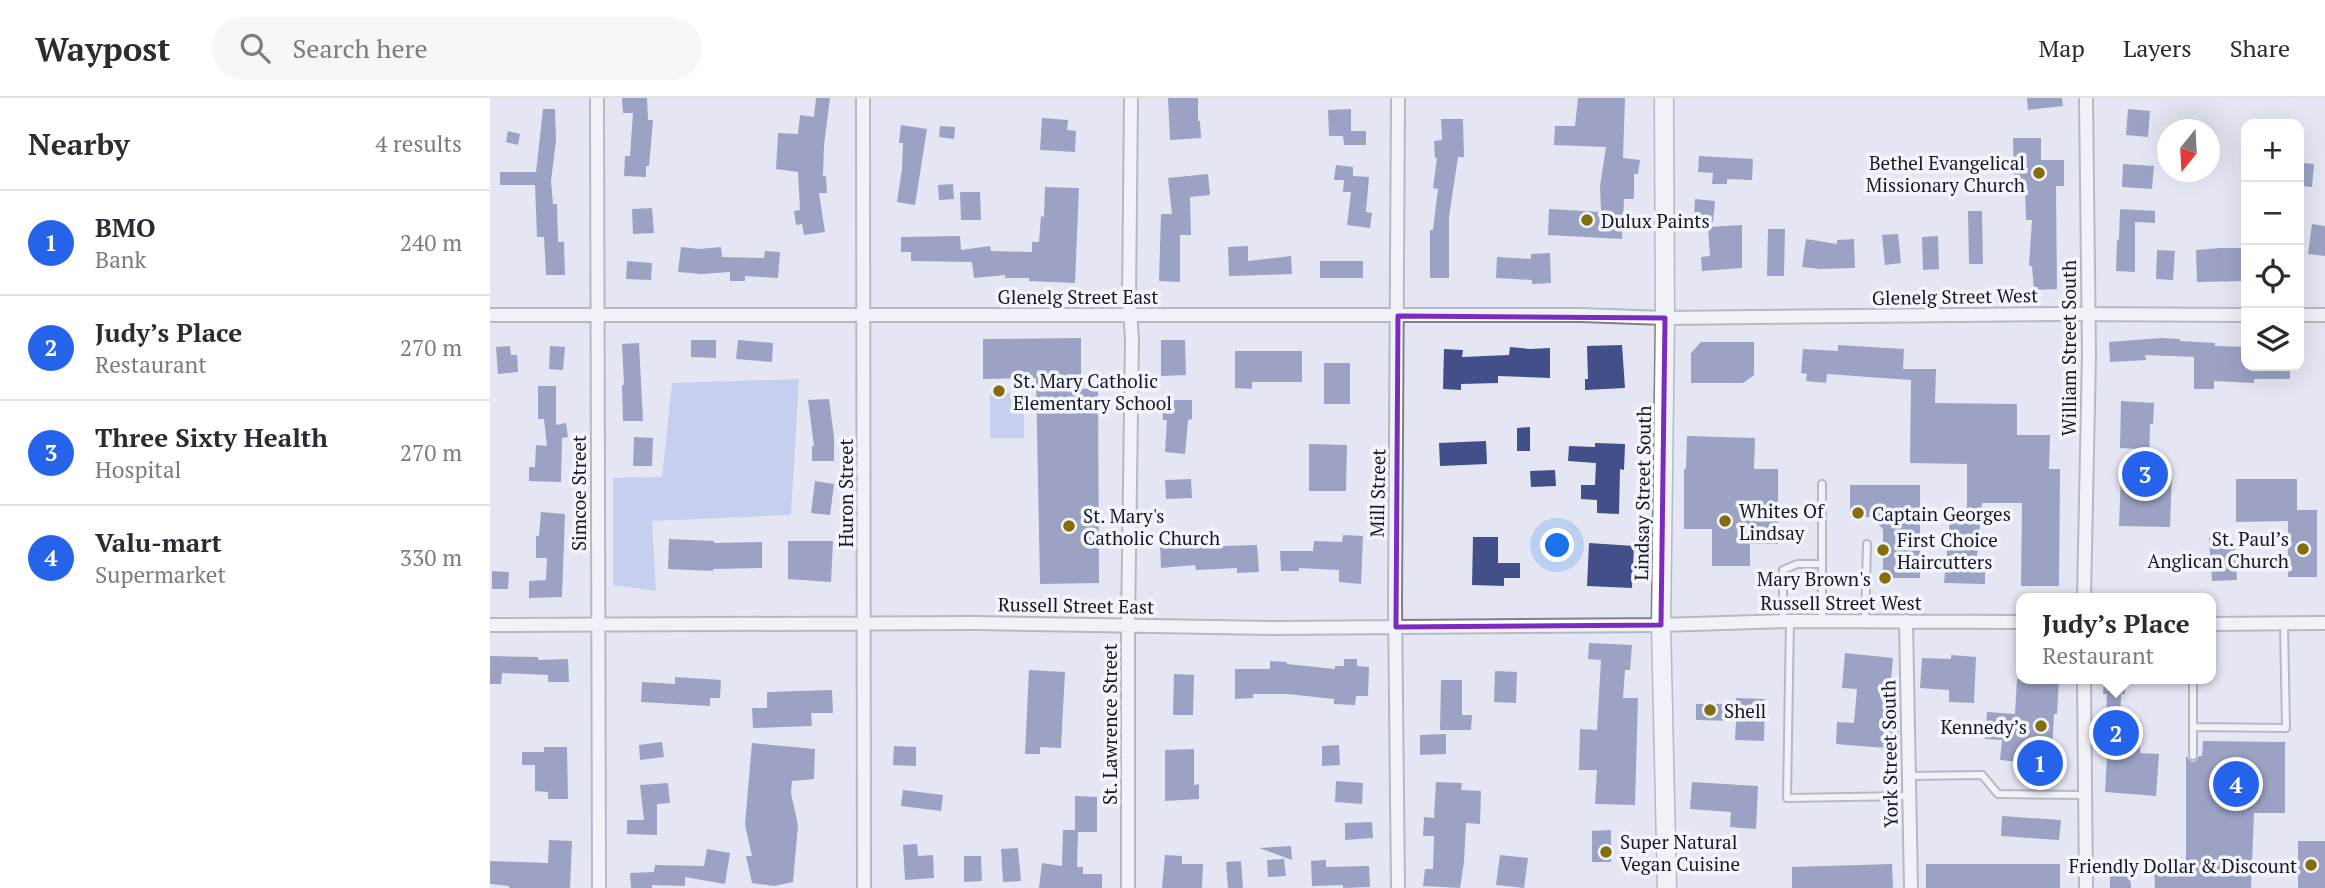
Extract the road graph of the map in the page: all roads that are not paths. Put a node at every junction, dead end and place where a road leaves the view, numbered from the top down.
1 (597, 98) edge
2 (863, 98) edge
3 (1130, 98) edge
4 (1398, 98) edge
5 (1664, 98) edge
6 (2086, 98) edge
7 (597, 314) junction
8 (865, 314) junction
9 (2088, 315) junction
10 (2241, 315) edge
11 (2304, 315) edge
12 (2325, 315) edge
13 (490, 316) edge
14 (1130, 316) junction
15 (1398, 316) junction
16 (1665, 318) junction
17 (1822, 484) dead end
18 (1867, 544) dead end
19 (1822, 564) junction
20 (2084, 593) edge
21 (1786, 621) junction
22 (1822, 621) junction
23 (1865, 621) junction
24 (1906, 621) junction
25 (2016, 622) edge
26 (2325, 623) edge
27 (598, 624) junction
28 (863, 624) junction
29 (2216, 624) edge
30 (2284, 624) junction
31 (490, 625) edge
32 (1128, 625) junction
33 (1661, 625) junction
34 (1396, 627) junction
35 (2084, 684) edge
36 (2193, 684) edge
37 (2193, 727) junction
38 (2193, 756) dead end
39 (1908, 776) junction
40 (2086, 795) junction
41 (1908, 796) junction
42 (599, 888) edge
43 (864, 888) edge
44 (1128, 888) edge
45 (1398, 888) edge
46 (1667, 888) edge
47 (1911, 888) edge
48 (2085, 888) edge

1 - 7 street, Simcoe Street
2 - 8 street, Huron Street
3 - 14 street, St. Lawrence Street
4 - 15 street, Mill Street
5 - 16 main road, Lindsay Street South
6 - 9 street, William Street South
7 - 8 street, Glenelg Street East
7 - 13 street, Glenelg Street East
7 - 27 street, Simcoe Street
8 - 14 street, Glenelg Street East
8 - 28 street, Huron Street
9 - 10 street, Glenelg Street West
9 - 16 street, Glenelg Street West
9 - 20 street, William Street South
11 - 12 street
14 - 15 street, Glenelg Street East
14 - 32 street, St. Lawrence Street
15 - 16 street, Glenelg Street East
15 - 34 street, Mill Street
16 - 33 main road, Lindsay Street South
17 - 19 lane
18 - 23 lane
19 - 21 lane
19 - 22 lane
21 - 22 street, Russell Street West
21 - 33 street, Russell Street West
21 - 41 lane
22 - 23 street, Russell Street West
23 - 24 street, Russell Street West
24 - 25 street, Russell Street West
24 - 39 street, York Street South
26 - 30 street
27 - 28 street, Russell Street East
27 - 31 street, Russell Street East
27 - 42 street, Simcoe Street
28 - 32 street, Russell Street East
28 - 43 street, Huron Street
29 - 30 street
30 - 37 lane
32 - 34 street, Russell Street East
32 - 44 street, St. Lawrence Street
33 - 34 street, Russell Street East
33 - 46 main road, Lindsay Street South
34 - 45 street, Mill Street
35 - 40 street
36 - 37 lane
37 - 38 lane
39 - 40 lane
39 - 41 street, York Street South
40 - 48 street
41 - 47 street, York Street South

